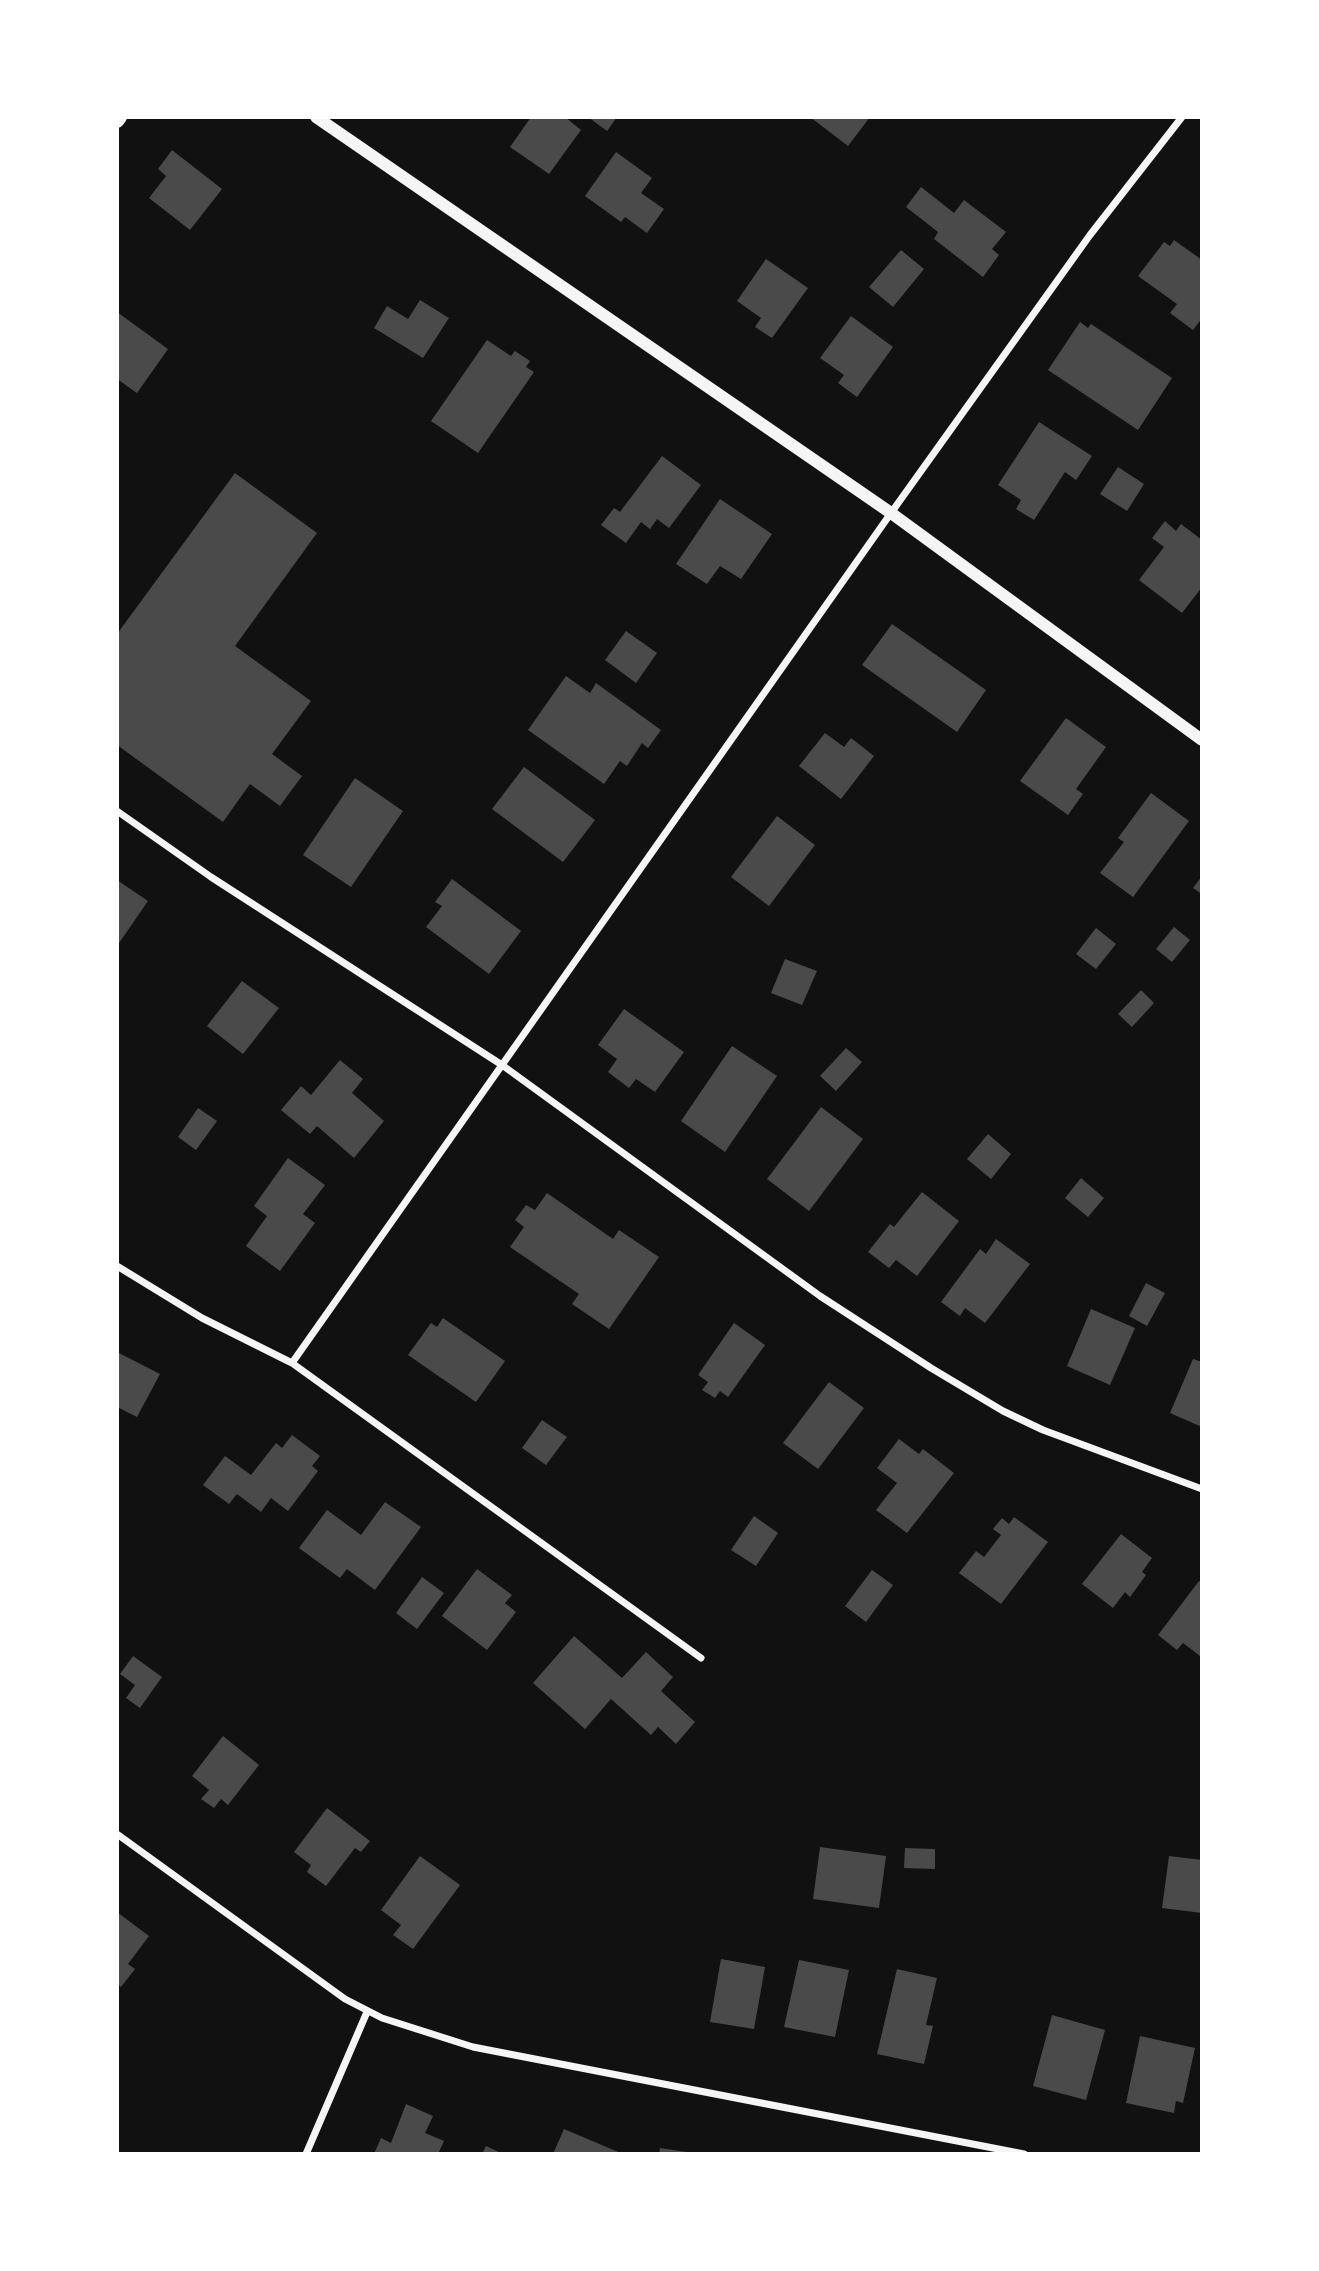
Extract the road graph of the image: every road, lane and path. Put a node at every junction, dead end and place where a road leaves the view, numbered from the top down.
1 (316, 117) edge
2 (1182, 117) edge
3 (891, 513) junction
4 (1202, 740) edge
5 (117, 811) edge
6 (502, 1065) junction
7 (117, 1266) edge
8 (292, 1363) junction
9 (1202, 1489) edge
10 (701, 1658) dead end
11 (117, 1834) edge
12 (367, 2012) junction
13 (306, 2154) edge
14 (1024, 2154) edge

1 - 3 street
2 - 3 street
3 - 4 street
3 - 6 street
5 - 6 street
6 - 8 street
6 - 9 street
7 - 8 street
8 - 10 street
11 - 12 street
12 - 13 street
12 - 14 street

